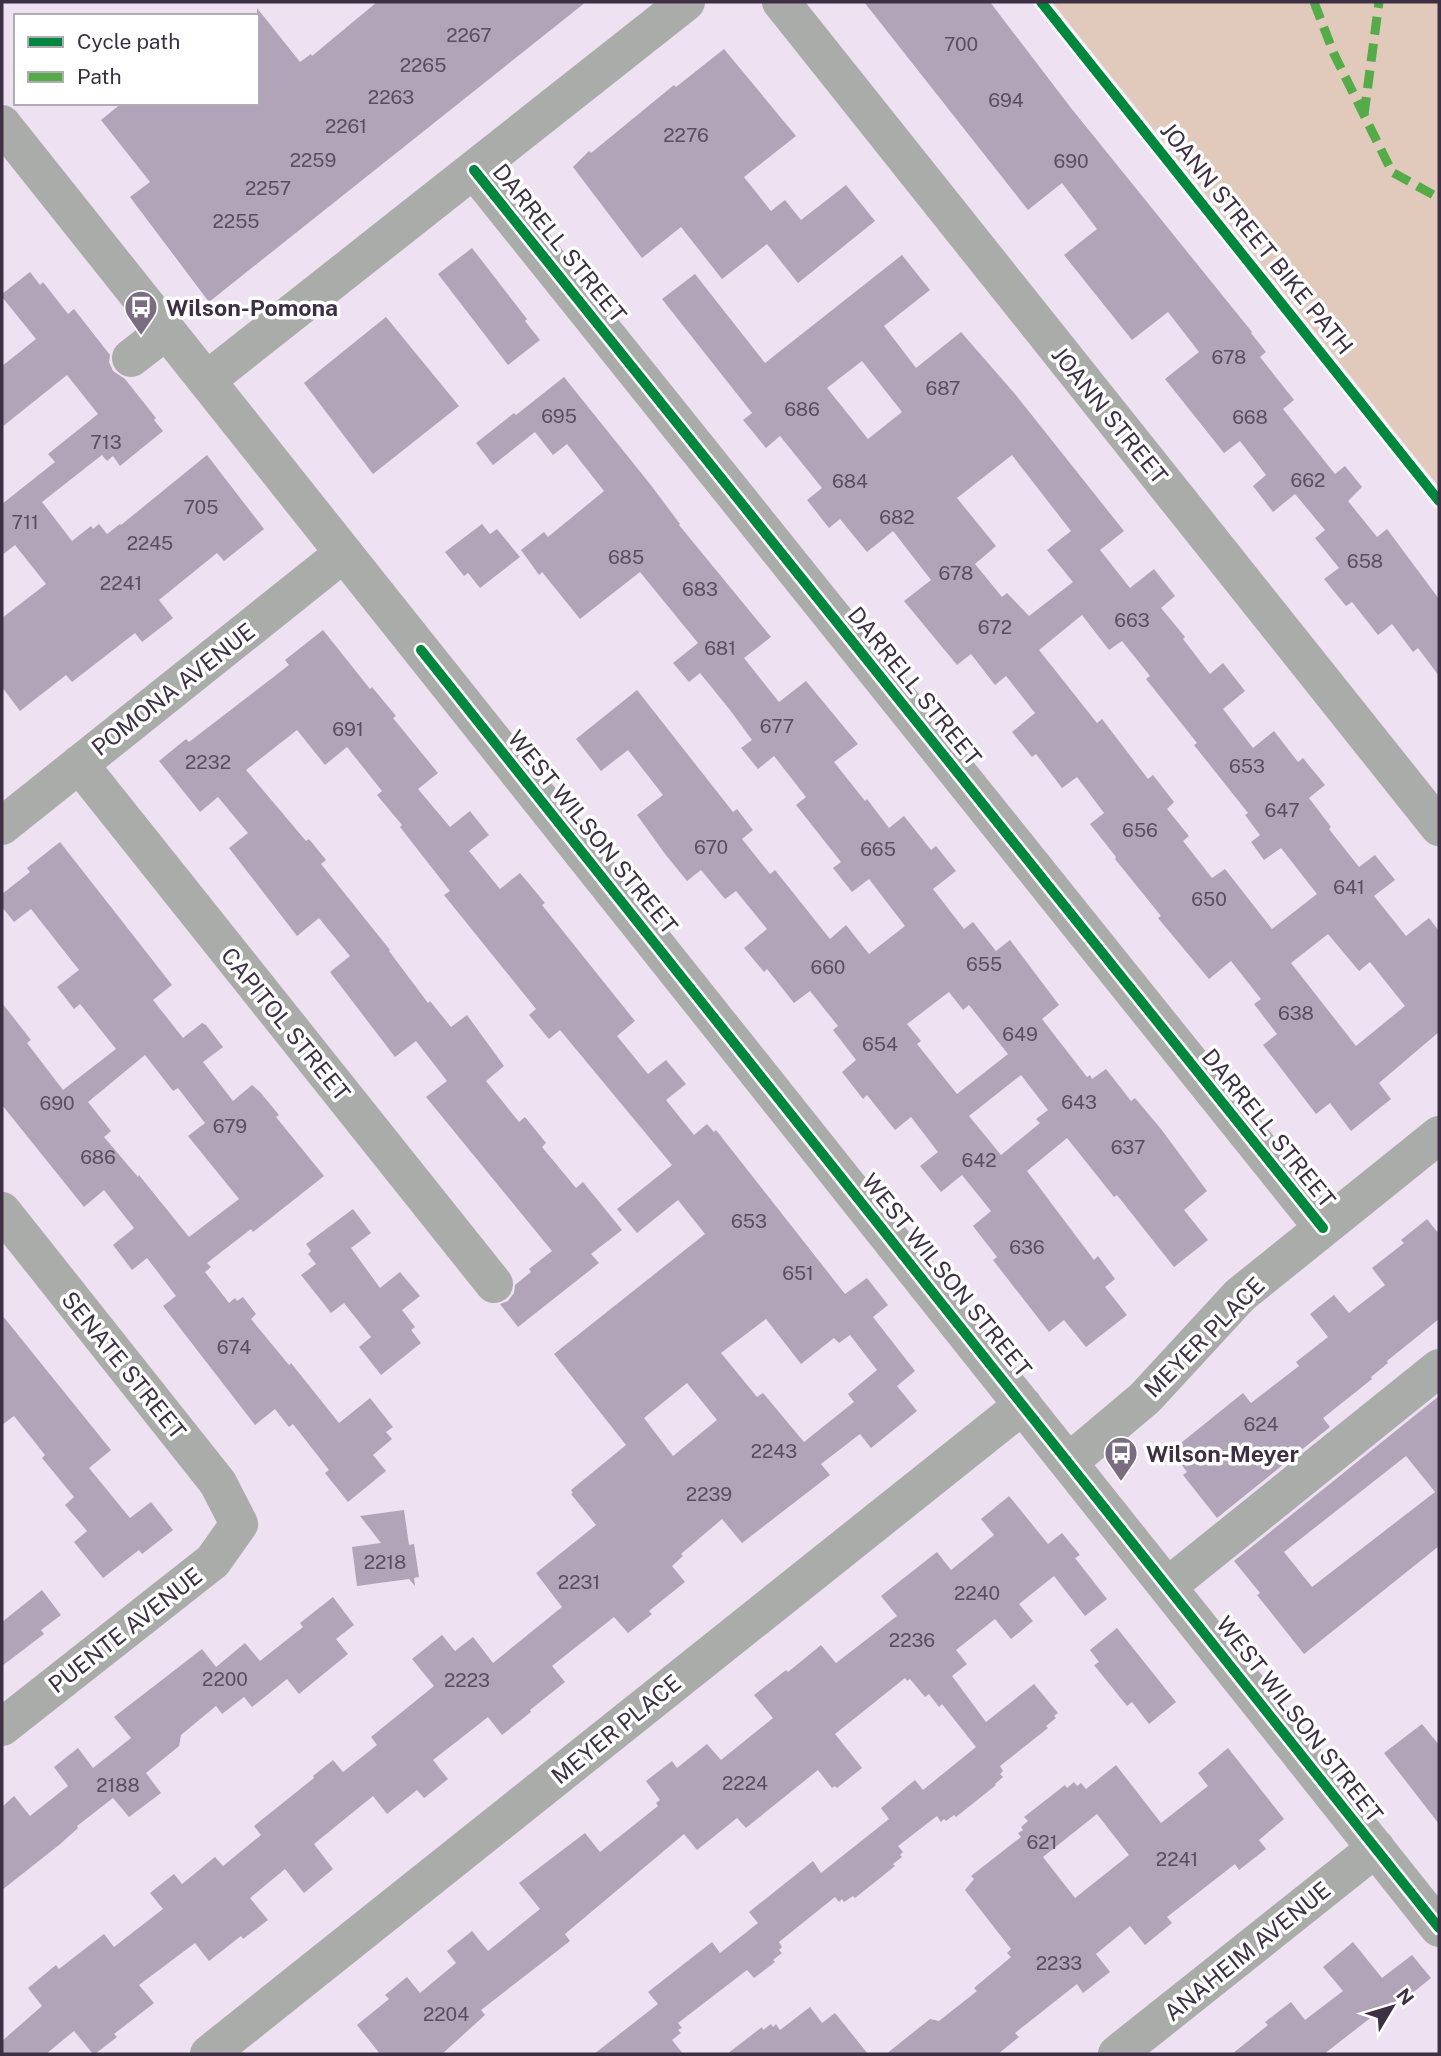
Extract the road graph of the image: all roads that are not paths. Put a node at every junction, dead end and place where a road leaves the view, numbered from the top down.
1 (686, 2) edge
2 (781, 2) edge
3 (2, 124) edge
4 (474, 170) junction
5 (166, 331) junction
6 (131, 358) dead end
7 (206, 380) junction
8 (344, 553) junction
9 (79, 764) junction
10 (2, 826) edge
11 (1439, 827) edge
12 (1439, 1135) edge
13 (2, 1211) edge
14 (1323, 1228) junction
15 (494, 1284) dead end
16 (1439, 1368) edge
17 (1023, 1405) junction
18 (1069, 1462) junction
19 (239, 1524) joint
20 (1168, 1586) junction
21 (2, 1727) edge
22 (1376, 1848) junction
23 (1432, 1904) edge
24 (209, 2054) edge
25 (1117, 2054) edge

1 - 4 street
2 - 11 street, JOANN STREET
3 - 5 street, WEST WILSON STREET
4 - 7 street
4 - 14 street, DARRELL STREET
5 - 6 street
5 - 7 street, WEST WILSON STREET
7 - 8 street, WEST WILSON STREET
8 - 9 street, POMONA AVENUE
8 - 17 street, WEST WILSON STREET
9 - 10 street, POMONA AVENUE
9 - 15 street, CAPITOL STREET
12 - 14 street, MEYER PLACE
13 - 19 street, SENATE STREET
14 - 18 street, MEYER PLACE
16 - 20 street
17 - 18 street, WEST WILSON STREET
17 - 24 street, MEYER PLACE
18 - 20 street, WEST WILSON STREET
19 - 21 street, PUENTE AVENUE
20 - 22 street, WEST WILSON STREET
22 - 23 street, WEST WILSON STREET
22 - 25 street, ANAHEIM AVENUE

